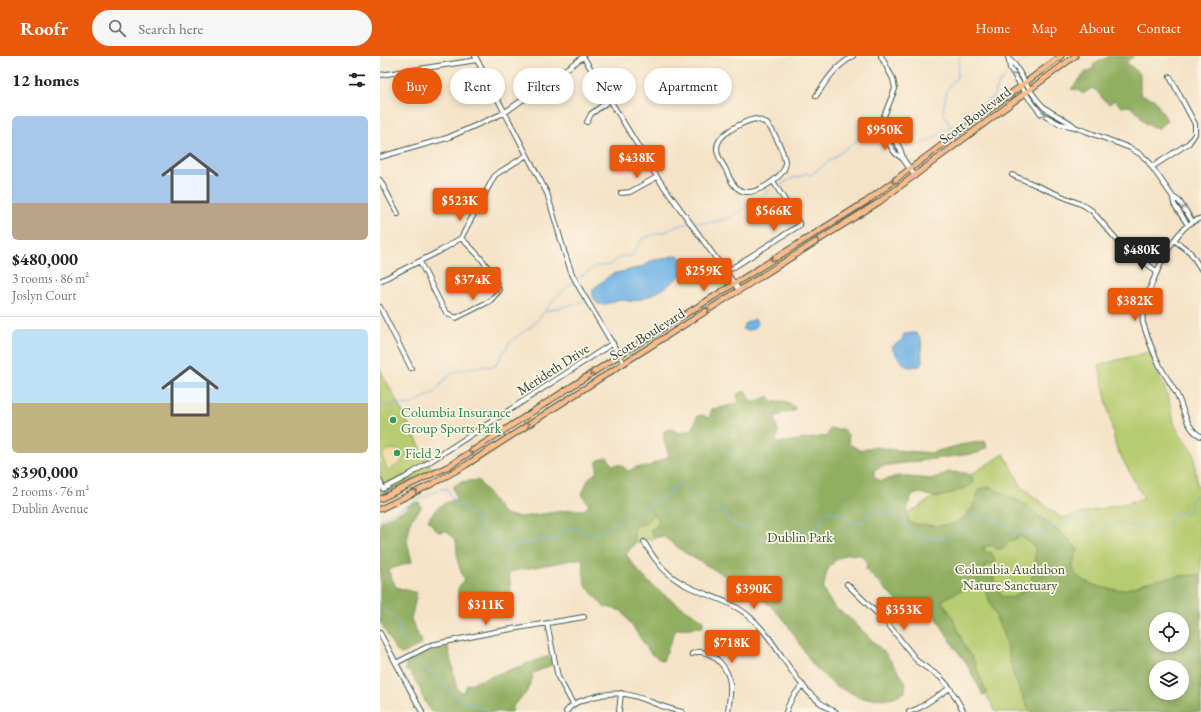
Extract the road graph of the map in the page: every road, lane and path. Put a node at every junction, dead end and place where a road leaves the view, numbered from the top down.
1 (583, 56) edge
2 (853, 56) edge
3 (881, 56) edge
4 (1062, 56) edge
5 (1075, 56) edge
6 (476, 58) edge
7 (1009, 58) edge
8 (590, 68) edge
9 (380, 75) edge
10 (1170, 77) dead end
11 (1024, 84) junction
12 (1030, 89) junction
13 (1025, 92) junction
14 (816, 96) dead end
15 (605, 104) edge
16 (612, 104) edge
17 (504, 113) junction
18 (587, 122) dead end
19 (1075, 127) junction
20 (886, 133) junction
21 (527, 155) junction
22 (380, 157) edge
23 (903, 159) junction
24 (1152, 167) junction
25 (910, 170) junction
26 (1012, 175) dead end
27 (914, 176) junction
28 (657, 177) junction
29 (380, 180) edge
30 (773, 181) junction
31 (622, 193) dead end
32 (456, 194) dead end
33 (1173, 197) junction
34 (477, 207) junction
35 (398, 214) dead end
36 (1201, 218) edge
37 (1193, 222) junction
38 (1188, 225) junction
39 (460, 238) junction
40 (1174, 240) junction
41 (1139, 257) junction
42 (1162, 261) junction
43 (420, 262) junction
44 (1201, 269) edge
45 (726, 272) junction
46 (1157, 272) junction
47 (380, 281) edge
48 (734, 283) junction
49 (739, 290) junction
50 (380, 307) edge
51 (613, 343) junction
52 (620, 355) junction
53 (624, 363) junction
54 (411, 368) dead end
55 (1200, 436) edge
56 (380, 480) edge
57 (380, 499) edge
58 (380, 509) edge
59 (644, 542) dead end
60 (847, 584) dead end
61 (584, 617) dead end
62 (547, 623) junction
63 (380, 633) edge
64 (383, 641) edge
65 (380, 646) edge
66 (692, 654) dead end
67 (396, 663) junction
68 (803, 685) junction
69 (950, 688) junction
70 (621, 693) junction
71 (573, 704) junction
72 (673, 711) edge
73 (422, 712) edge
74 (566, 712) edge
75 (619, 712) edge
76 (682, 712) edge
77 (728, 712) edge
78 (786, 712) edge
79 (836, 712) edge
80 (909, 712) edge
81 (964, 712) edge

1 - 8 street
1 - 17 street
2 - 14 street
3 - 20 street
4 - 11 main road, Scott Boulevard
5 - 12 main road, Scott Boulevard
6 - 9 street
6 - 17 street
7 - 11 street
10 - 24 street
11 - 12 street
11 - 13 street
11 - 25 main road, Scott Boulevard
12 - 13 main road, Scott Boulevard
12 - 19 street
13 -> 19 street
13 - 27 main road, Scott Boulevard
15 - 18 street
16 - 28 street
17 - 21 street
17 - 22 street
19 - 24 street
20 - 23 street
20 - 23 street
21 - 34 street
21 - 51 street
23 - 25 street
24 - 33 street
25 - 27 street
25 -> 48 main road, Scott Boulevard
26 - 41 street
49 -> 27 main road, Scott Boulevard
28 - 31 street
28 - 45 street
29 - 35 street
30 - 30 street
30 - 45 street
32 - 34 street
37 -> 33 street
33 - 38 street
34 - 39 street
36 - 37 street
37 - 38 street
38 - 40 street
39 - 43 street
39 - 43 street
40 - 42 street
40 - 44 street
41 - 42 street
41 - 46 street
42 - 46 street
43 - 47 street
45 - 48 street
46 - 55 street
48 - 49 street
48 - 52 main road, Scott Boulevard
53 -> 49 main road, Scott Boulevard
50 - 54 street
51 - 52 street
51 - 56 street, Merideth Drive
52 - 53 street
52 -> 57 main road, Scott Boulevard
58 -> 53 main road, Scott Boulevard
59 - 68 street
60 - 69 street
61 - 62 street
62 - 67 street
62 - 71 street
63 - 64 street
64 - 65 street
64 - 67 street
66 - 77 street
67 - 73 street
68 - 78 street
68 - 79 street
69 - 80 street
69 - 81 street
70 - 71 street
70 - 72 street
70 - 75 street
71 - 74 street
72 - 76 street

